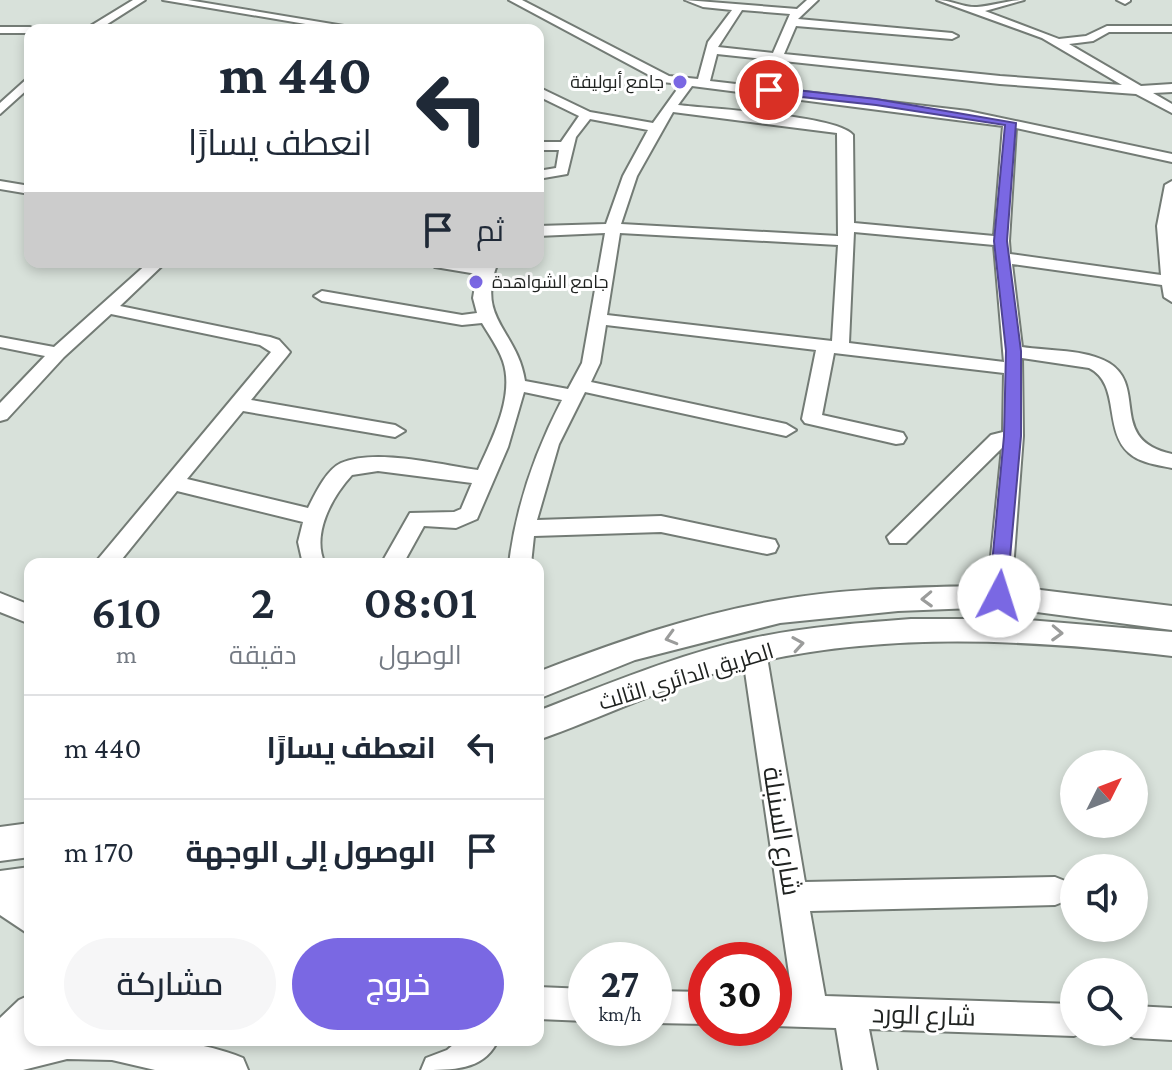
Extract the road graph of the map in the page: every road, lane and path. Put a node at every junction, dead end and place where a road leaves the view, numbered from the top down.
1 (140, 0) edge
2 (168, 0) edge
3 (268, 0) edge
4 (514, 0) edge
5 (690, 0) edge
6 (813, 0) edge
7 (942, 0) edge
8 (1019, 0) edge
9 (739, 7) junction
10 (976, 10) junction
11 (248, 11) junction
12 (796, 17) junction
13 (100, 24) edge
14 (319, 24) edge
15 (1172, 29) edge
16 (0, 30) edge
17 (24, 30) edge
18 (952, 36) dead end
19 (1058, 42) junction
20 (711, 50) junction
21 (777, 57) junction
22 (696, 83) junction
23 (24, 84) edge
24 (1130, 87) junction
25 (1172, 88) edge
26 (544, 94) edge
27 (5, 97) edge
28 (669, 108) junction
29 (1172, 109) edge
30 (0, 110) edge
31 (587, 115) junction
32 (1172, 118) edge
33 (1010, 123) junction
34 (656, 127) junction
35 (544, 146) edge
36 (566, 146) junction
37 (1172, 158) edge
38 (544, 174) edge
39 (0, 185) edge
40 (1172, 185) edge
41 (24, 189) edge
42 (614, 228) junction
43 (544, 231) edge
44 (846, 234) junction
45 (1002, 249) junction
46 (151, 268) edge
47 (488, 268) edge
48 (1171, 278) edge
49 (322, 296) dead end
50 (105, 308) junction
51 (484, 317) junction
52 (599, 319) junction
53 (0, 342) edge
54 (833, 348) junction
55 (58, 353) junction
56 (1013, 359) junction
57 (517, 385) junction
58 (576, 390) junction
59 (240, 404) junction
60 (0, 415) edge
61 (786, 430) dead end
62 (395, 431) dead end
63 (1013, 436) junction
64 (896, 438) dead end
65 (1172, 461) edge
66 (485, 478) junction
67 (174, 483) junction
68 (316, 518) junction
69 (524, 528) junction
70 (898, 537) dead end
71 (767, 546) dead end
72 (110, 558) edge
73 (310, 558) edge
74 (395, 558) edge
75 (521, 558) edge
76 (999, 596) junction
77 (0, 602) edge
78 (24, 612) edge
79 (1172, 618) edge
80 (1172, 644) edge
81 (754, 651) junction
82 (544, 684) edge
83 (544, 724) edge
84 (24, 841) edge
85 (0, 844) edge
86 (24, 886) edge
87 (0, 889) edge
88 (1055, 891) dead end
89 (793, 897) junction
90 (0, 898) edge
91 (24, 914) edge
92 (544, 1003) edge
93 (568, 1004) edge
94 (792, 1010) edge
95 (811, 1011) junction
96 (850, 1012) junction
97 (24, 1019) edge
98 (1060, 1020) edge
99 (1148, 1023) edge
100 (1172, 1024) edge
101 (0, 1041) edge
102 (54, 1046) edge
103 (126, 1046) edge
104 (478, 1051) edge
105 (0, 1059) edge
106 (231, 1070) edge
107 (438, 1070) edge
108 (860, 1070) edge

1 - 13 street
2 - 11 street
3 - 11 street
4 - 22 street
5 - 9 street
6 - 12 street
7 - 10 street
8 - 10 street
9 - 12 street
9 - 20 street
10 - 19 street
11 - 14 street
12 - 18 street
12 - 21 street
15 - 19 street
16 - 17 street
19 - 24 street
20 - 21 street
20 - 22 street
21 - 24 street
22 - 28 street
22 - 33 street
23 - 27 street
24 - 25 street
24 - 29 street
24 - 32 street
26 - 31 street
27 - 30 street
28 - 34 street
28 - 44 street
31 - 34 street
31 - 36 street
33 - 37 street
33 - 45 street
34 - 42 street
35 - 36 street
36 - 38 street
39 - 41 street
40 - 48 street
42 - 43 street
42 - 44 street
42 - 52 street
44 - 45 street
44 - 54 street
45 - 48 street
45 - 56 street
46 - 50 street
47 - 51 street
49 - 51 street
50 - 55 street
50 - 59 street
51 - 57 street
52 - 54 street
52 - 58 street
53 - 55 street
54 - 56 street
54 - 64 street
55 - 60 street
56 - 63 street
56 - 65 street
57 - 58 street
57 - 66 street
58 - 61 street
58 - 69 street
59 - 62 street
59 - 67 street
63 - 70 street
63 - 76 street
66 - 68 street
66 - 74 street
67 - 68 street
67 - 72 street
68 - 73 street
69 - 71 street
69 - 75 street
76 - 79 main road, الطريق الدائري الثالث
76 -> 82 main road, الطريق الدائري الثالث
77 - 78 street
81 -> 80 main road, الطريق الدائري الثالث
81 - 83 main road, الطريق الدائري الثالث
81 - 89 street, شارع السنبلة
84 - 85 main road
86 - 87 main road
88 - 89 street
89 - 95 street, شارع السنبلة
90 - 91 street
92 - 93 street
94 - 95 street, شارع الورد
95 - 96 street, شارع الورد
96 - 98 street, شارع الورد
96 - 108 street
97 - 101 street
99 - 100 street
102 - 105 street
103 - 106 street
104 - 107 street

